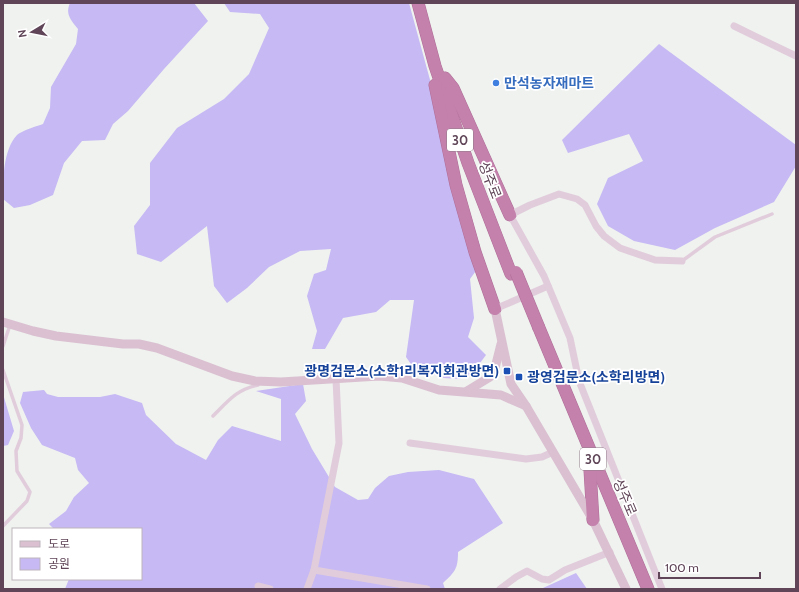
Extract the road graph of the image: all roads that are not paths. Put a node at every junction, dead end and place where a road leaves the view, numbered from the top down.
1 (418, 3) edge
2 (423, 3) edge
3 (734, 26) dead end
4 (796, 56) edge
5 (435, 66) junction
6 (444, 78) junction
7 (772, 214) dead end
8 (510, 215) junction
9 (682, 261) joint
10 (513, 273) junction
11 (548, 286) junction
12 (495, 309) junction
13 (6, 323) edge
14 (536, 330) junction
15 (502, 341) junction
16 (3, 346) edge
17 (3, 370) edge
18 (336, 379) junction
19 (269, 382) junction
20 (467, 392) junction
21 (526, 406) junction
22 (213, 416) dead end
23 (410, 443) dead end
24 (553, 452) junction
25 (590, 470) junction
26 (593, 520) junction
27 (3, 526) edge
28 (610, 552) junction
29 (314, 570) junction
30 (258, 586) dead end
31 (270, 589) edge
32 (307, 589) edge
33 (427, 589) edge
34 (500, 589) edge
35 (626, 589) edge
36 (640, 589) edge
37 (648, 589) edge
38 (662, 589) edge

1 - 5 highway, 성주로 / 30
2 - 6 highway, 성주로 / 30
3 - 4 street
5 - 10 highway, 성주로 / 30
5 - 12 highway
6 - 8 highway
6 - 10 highway, 성주로 / 30
7 - 9 lane
8 - 9 street
8 - 11 street
10 - 14 highway, 30, bridge
11 - 12 street
11 - 38 street
12 - 15 street
13 - 16 lane
13 - 19 street
14 - 25 highway, 성주로 / 30
14 - 37 highway, 성주로 / 30
15 - 20 street
15 - 21 street
17 - 27 lane
18 - 19 street
18 - 20 street
18 - 29 street
19 - 22 lane
20 - 21 street
21 - 24 street
23 - 24 street
24 - 26 street
25 - 26 highway
25 - 36 highway, 성주로 / 30
26 - 28 street
28 - 34 street
28 - 35 street
29 - 32 street
29 - 33 street
30 - 31 street

